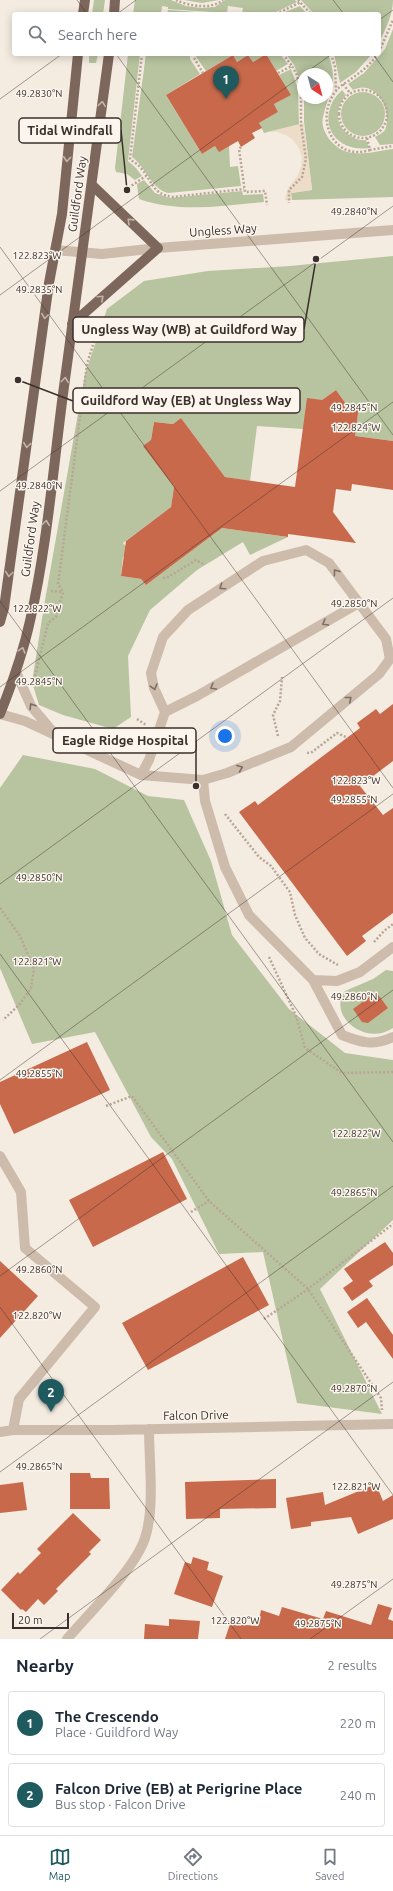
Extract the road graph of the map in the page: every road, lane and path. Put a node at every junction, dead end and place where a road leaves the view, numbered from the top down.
1 (85, 0) edge
2 (116, 0) edge
3 (176, 0) edge
4 (223, 0) edge
5 (300, 1) edge
6 (83, 12) edge
7 (114, 12) edge
8 (280, 12) edge
9 (309, 12) edge
10 (393, 20) edge
11 (381, 46) edge
12 (78, 56) edge
13 (109, 56) edge
14 (142, 56) edge
15 (194, 56) edge
16 (284, 56) edge
17 (332, 56) edge
18 (376, 56) edge
19 (292, 66) junction
20 (203, 73) dead end
21 (278, 73) dead end
22 (343, 84) junction
23 (336, 90) junction
24 (350, 94) junction
25 (367, 138) junction
26 (393, 146) edge
27 (241, 147) dead end
28 (370, 150) junction
29 (146, 176) junction
30 (92, 185) junction
31 (244, 189) junction
32 (125, 190) dead end
33 (289, 203) dead end
34 (267, 205) dead end
35 (393, 230) edge
36 (158, 248) junction
37 (55, 250) junction
38 (81, 252) junction
39 (104, 315) dead end
40 (72, 324) junction
41 (205, 565) dead end
42 (163, 578) dead end
43 (50, 591) dead end
44 (63, 592) junction
45 (359, 603) junction
46 (0, 622) edge
47 (16, 672) junction
48 (35, 677) dead end
49 (282, 677) dead end
50 (165, 712) junction
51 (0, 714) edge
52 (137, 719) dead end
53 (147, 725) dead end
54 (56, 736) junction
55 (348, 738) dead end
56 (279, 740) dead end
57 (301, 754) dead end
58 (141, 775) junction
59 (203, 780) junction
60 (225, 814) dead end
61 (0, 908) edge
62 (393, 924) edge
63 (373, 947) dead end
64 (393, 947) edge
65 (266, 951) dead end
66 (340, 966) dead end
67 (313, 980) junction
68 (3, 1020) dead end
69 (393, 1037) edge
70 (393, 1072) edge
71 (106, 1106) dead end
72 (0, 1156) edge
73 (209, 1202) junction
74 (191, 1212) dead end
75 (393, 1224) edge
76 (308, 1289) junction
77 (264, 1319) dead end
78 (382, 1424) junction
79 (393, 1424) edge
80 (149, 1429) junction
81 (13, 1430) junction
82 (0, 1432) edge
83 (67, 1639) edge

1 - 6 main road
2 - 7 main road
3 - 4 path
5 - 8 path
5 - 9 path
10 - 11 path
12 -> 37 main road, Guildford Way
30 -> 13 main road, Guildford Way
14 - 29 path
15 - 20 path
16 - 19 path
17 - 23 path
18 - 22 path
19 - 21 path
19 - 33 path
22 - 23 path
22 - 24 path
23 - 28 path
24 - 25 path
24 - 25 path
25 - 28 path
26 - 28 path
27 - 31 path
29 - 31 path
29 - 32 path
36 -> 30 main road
30 - 38 main road, Guildford Way
31 - 34 path
35 - 36 street, Ungless Way
36 - 38 street, Ungless Way
40 -> 36 main road
37 - 38 street, Ungless Way
37 -> 46 main road, Guildford Way
38 - 40 main road, Guildford Way
39 - 44 path
47 -> 40 main road, Guildford Way
41 - 42 path
43 - 44 path
44 - 48 path
45 -> 50 street
45 -> 50 street
59 -> 45 street
47 - 51 main road, Guildford Way
54 -> 47 street
49 - 56 path
50 - 58 street
51 - 54 street
52 - 53 path
54 - 58 street
55 - 57 path
58 - 59 street
59 - 67 street
60 - 66 path
61 - 68 path
62 - 63 path
64 - 67 street
65 - 70 path
67 - 69 street
71 - 73 path
72 - 81 street
73 - 74 path
73 - 76 path
75 - 76 path
76 - 77 path
76 - 78 path
78 - 79 street, Falcon Drive
78 - 80 street, Falcon Drive
80 - 81 street, Falcon Drive
80 - 83 street
81 - 82 street, Falcon Drive

